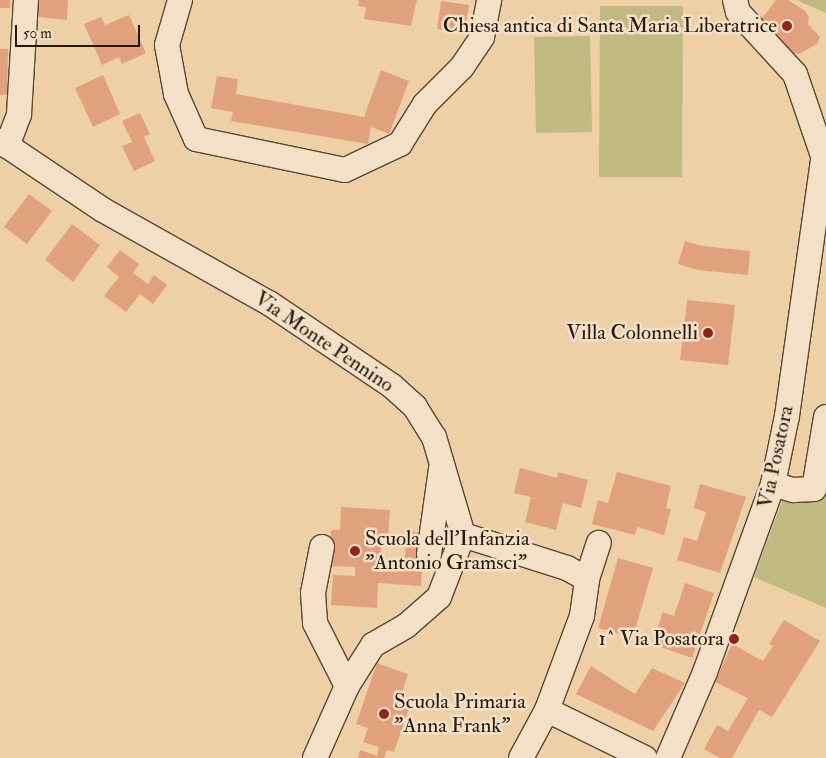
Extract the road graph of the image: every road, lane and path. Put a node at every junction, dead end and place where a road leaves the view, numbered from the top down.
1 (26, 0) edge
2 (180, 0) edge
3 (489, 0) edge
4 (735, 0) edge
5 (4, 144) edge
6 (824, 148) edge
7 (817, 270) edge
8 (826, 417) edge
9 (441, 465) junction
10 (773, 484) junction
11 (463, 535) junction
12 (599, 543) dead end
13 (322, 548) dead end
14 (429, 554) dead end
15 (587, 579) junction
16 (348, 686) junction
17 (547, 710) junction
18 (315, 758) edge
19 (521, 758) edge
20 (645, 758) edge
21 (668, 758) edge

1 - 5 street
2 - 3 street
4 - 6 street
5 - 9 street, Via Monte Pennino
6 - 7 street, Via Posatora
7 - 10 street, Via Posatora
8 - 10 street
9 - 11 street, Via Monte Pennino
9 - 14 street
10 - 21 street, Via Posatora
11 - 15 street
11 - 16 street
12 - 15 street
13 - 16 street
15 - 17 street
16 - 18 street
17 - 19 street
17 - 20 street

